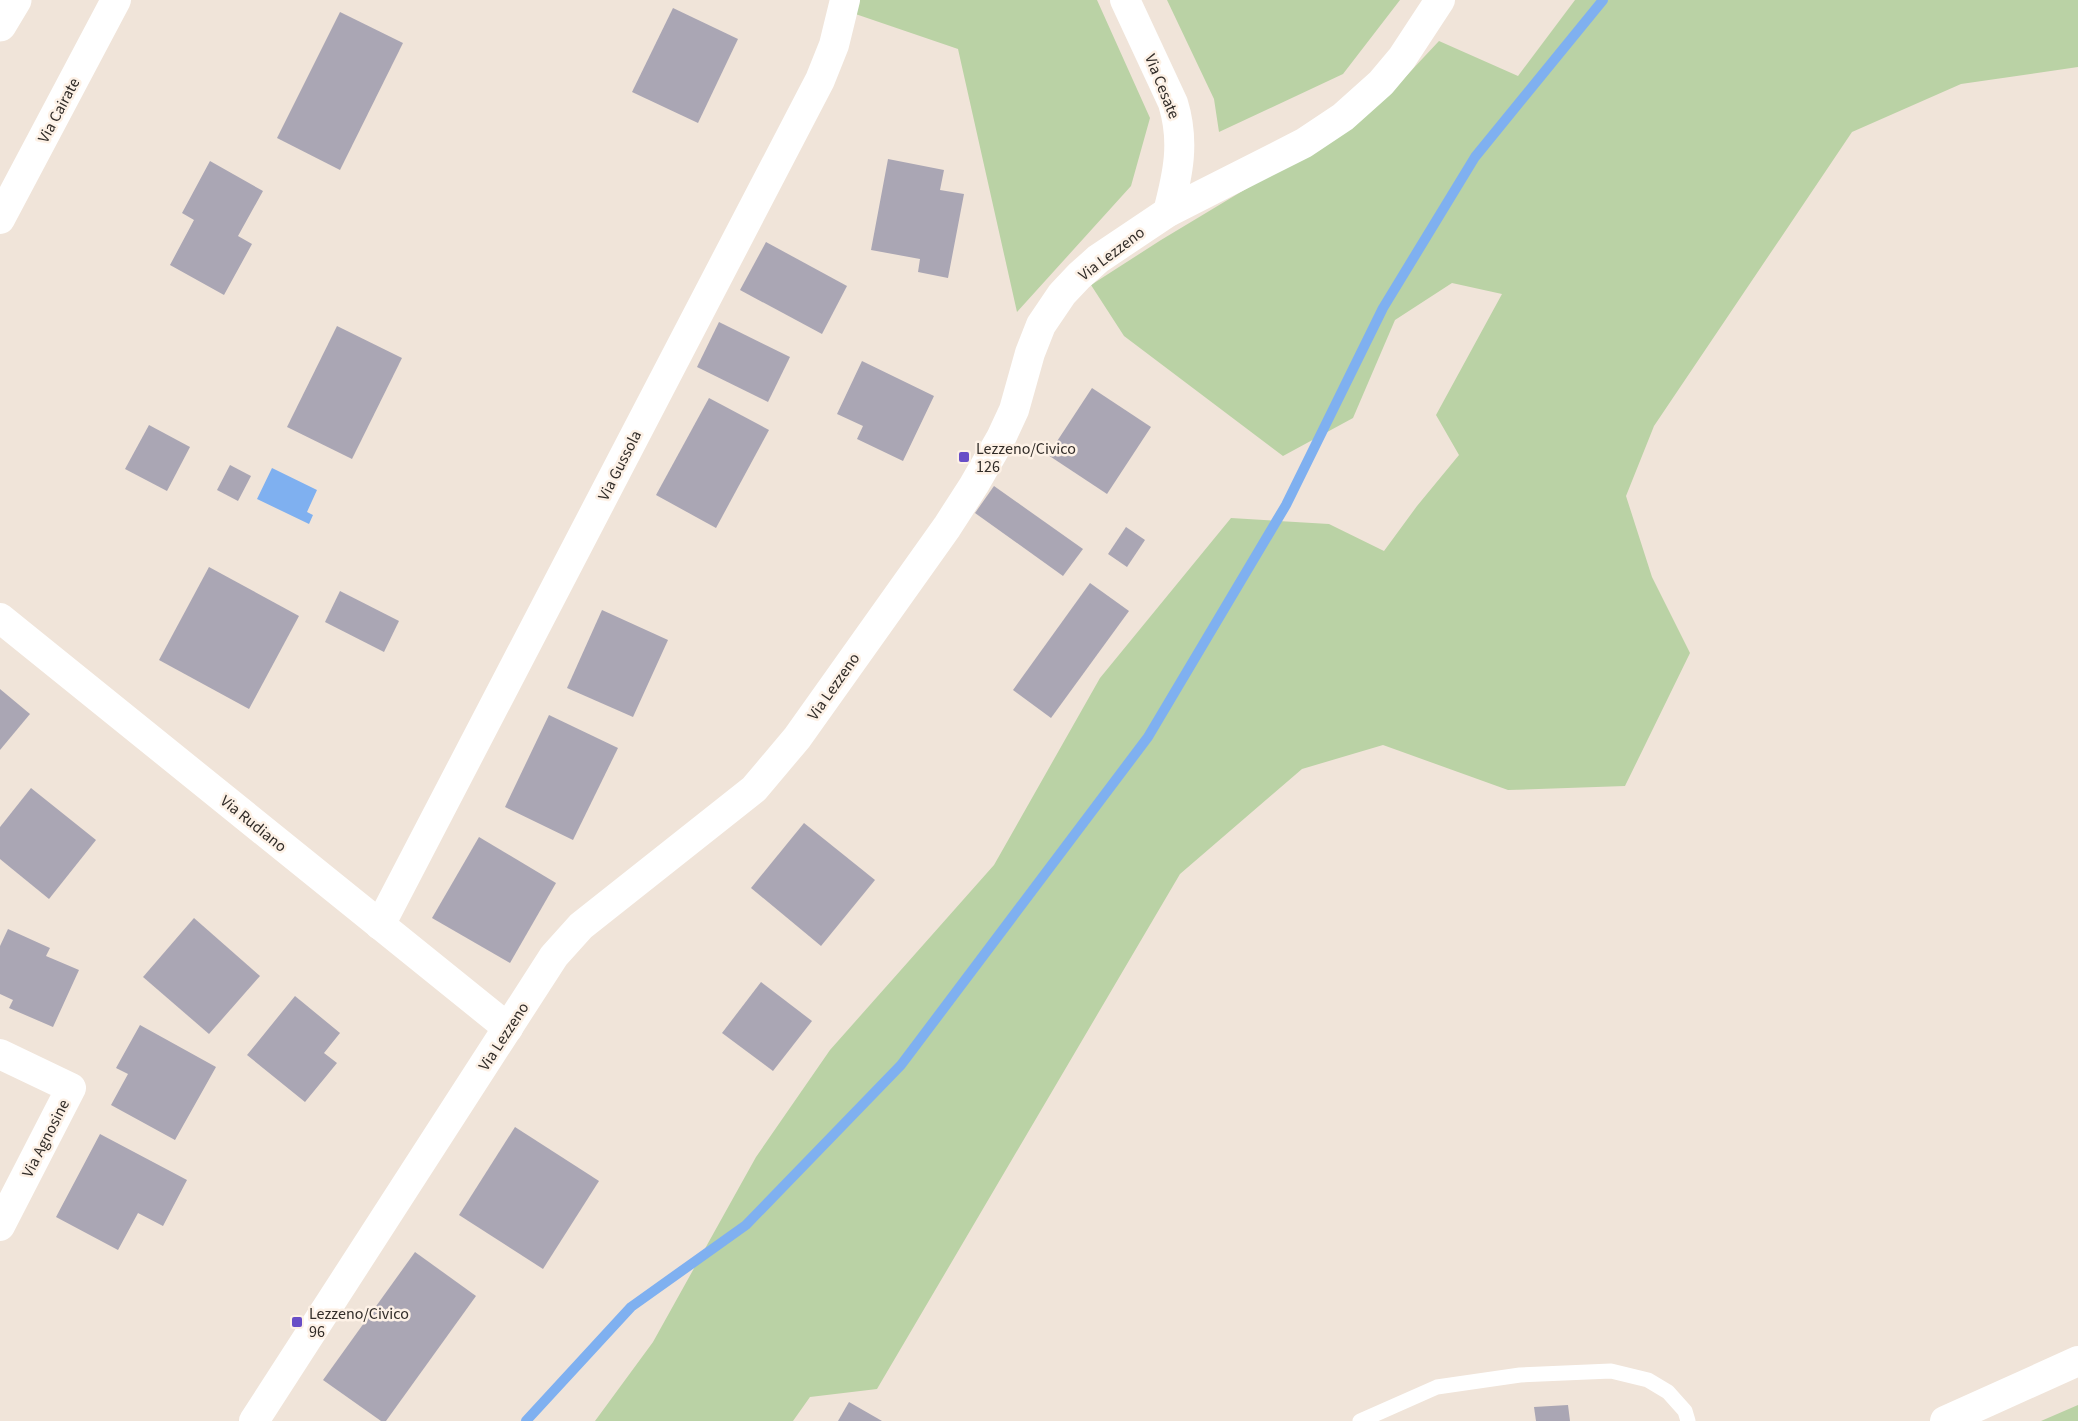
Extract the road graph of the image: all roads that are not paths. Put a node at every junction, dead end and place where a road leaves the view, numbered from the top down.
1 (15, 0) edge
2 (116, 0) edge
3 (845, 0) edge
4 (1125, 0) edge
5 (1440, 0) edge
6 (0, 26) edge
7 (1168, 212) junction
8 (0, 219) edge
9 (0, 618) edge
10 (380, 925) junction
11 (508, 1028) junction
12 (0, 1054) edge
13 (0, 1226) edge
14 (2078, 1362) edge
15 (254, 1421) edge
16 (1360, 1421) edge
17 (1688, 1421) edge
18 (1945, 1421) edge

1 - 6 highway
2 - 8 street, Via Cairate
3 - 10 street, Via Gussola
4 - 7 street, Via Cesate
5 - 7 street, Via Lezzeno
7 - 11 street, Via Lezzeno
9 - 10 street, Via Rudiano
10 - 11 street, Via Rudiano
11 - 15 street, Via Lezzeno
12 - 13 street, Via Agnosine
14 - 18 street
16 - 17 lane

